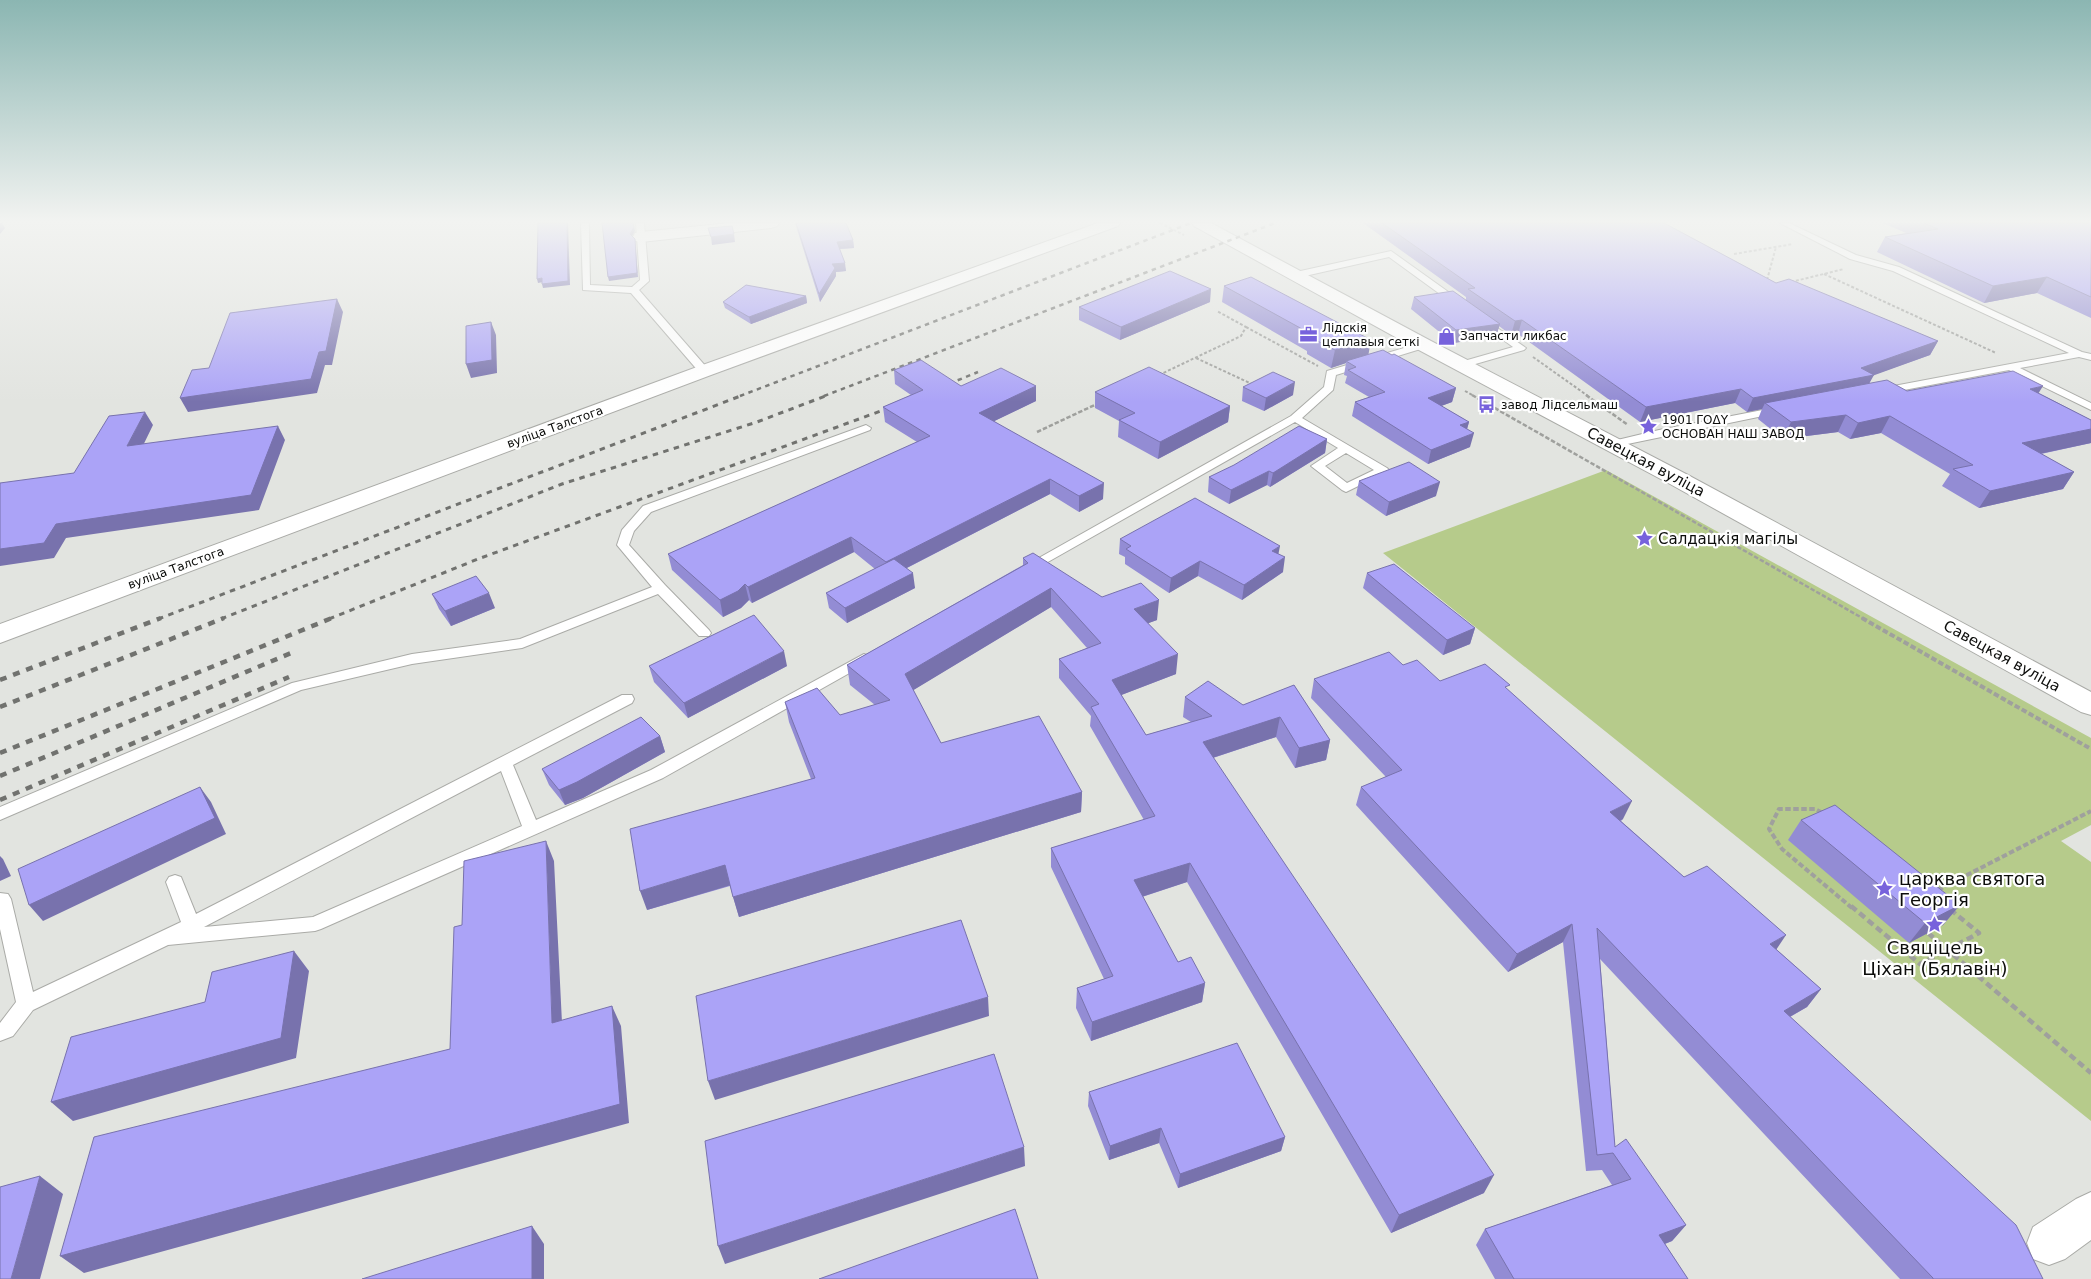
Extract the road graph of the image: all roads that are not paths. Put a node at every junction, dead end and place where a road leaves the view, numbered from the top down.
1 (586, 283) edge
2 (643, 283) edge
3 (947, 283) edge
4 (1310, 283) edge
5 (1431, 283) edge
6 (1927, 283) edge
7 (634, 290) junction
8 (1424, 345) junction
9 (2079, 354) junction
10 (2091, 357) edge
11 (1461, 365) junction
12 (2010, 367) junction
13 (704, 372) junction
14 (1873, 392) edge
15 (2091, 407) edge
16 (1786, 409) edge
17 (1295, 418) junction
18 (866, 428) dead end
19 (1613, 444) junction
20 (1346, 448) junction
21 (1011, 577) edge
22 (660, 588) junction
23 (704, 633) dead end
24 (0, 634) edge
25 (872, 654) edge
26 (627, 699) dead end
27 (2091, 705) edge
28 (505, 763) junction
29 (0, 814) edge
30 (531, 829) junction
31 (175, 882) dead end
32 (2, 900) dead end
33 (191, 925) junction
34 (166, 938) junction
35 (26, 1004) junction
36 (0, 1032) edge
37 (2091, 1214) edge
38 (2048, 1242) dead end

1 - 7 lane
2 - 7 lane
3 - 13 main road, вуліца Талстога
4 - 8 main road, Савецкая вуліца
5 - 11 lane
6 - 9 lane
7 - 13 lane
8 - 11 main road, Савецкая вуліца
8 - 17 lane
9 - 10 lane
9 - 12 lane
11 - 19 main road, Савецкая вуліца
12 - 14 lane
12 - 15 lane
13 - 24 main road, вуліца Талстога
16 - 19 lane
17 - 20 lane
17 - 21 lane
18 - 22 lane
19 - 27 main road, Савецкая вуліца
20 - 20 lane
22 - 23 lane
22 - 29 lane
25 - 30 lane
26 - 28 lane
28 - 30 lane
28 - 33 lane
30 - 34 lane
31 - 33 lane
32 - 35 lane
33 - 34 lane
34 - 35 lane
35 - 36 lane
37 - 38 main road

